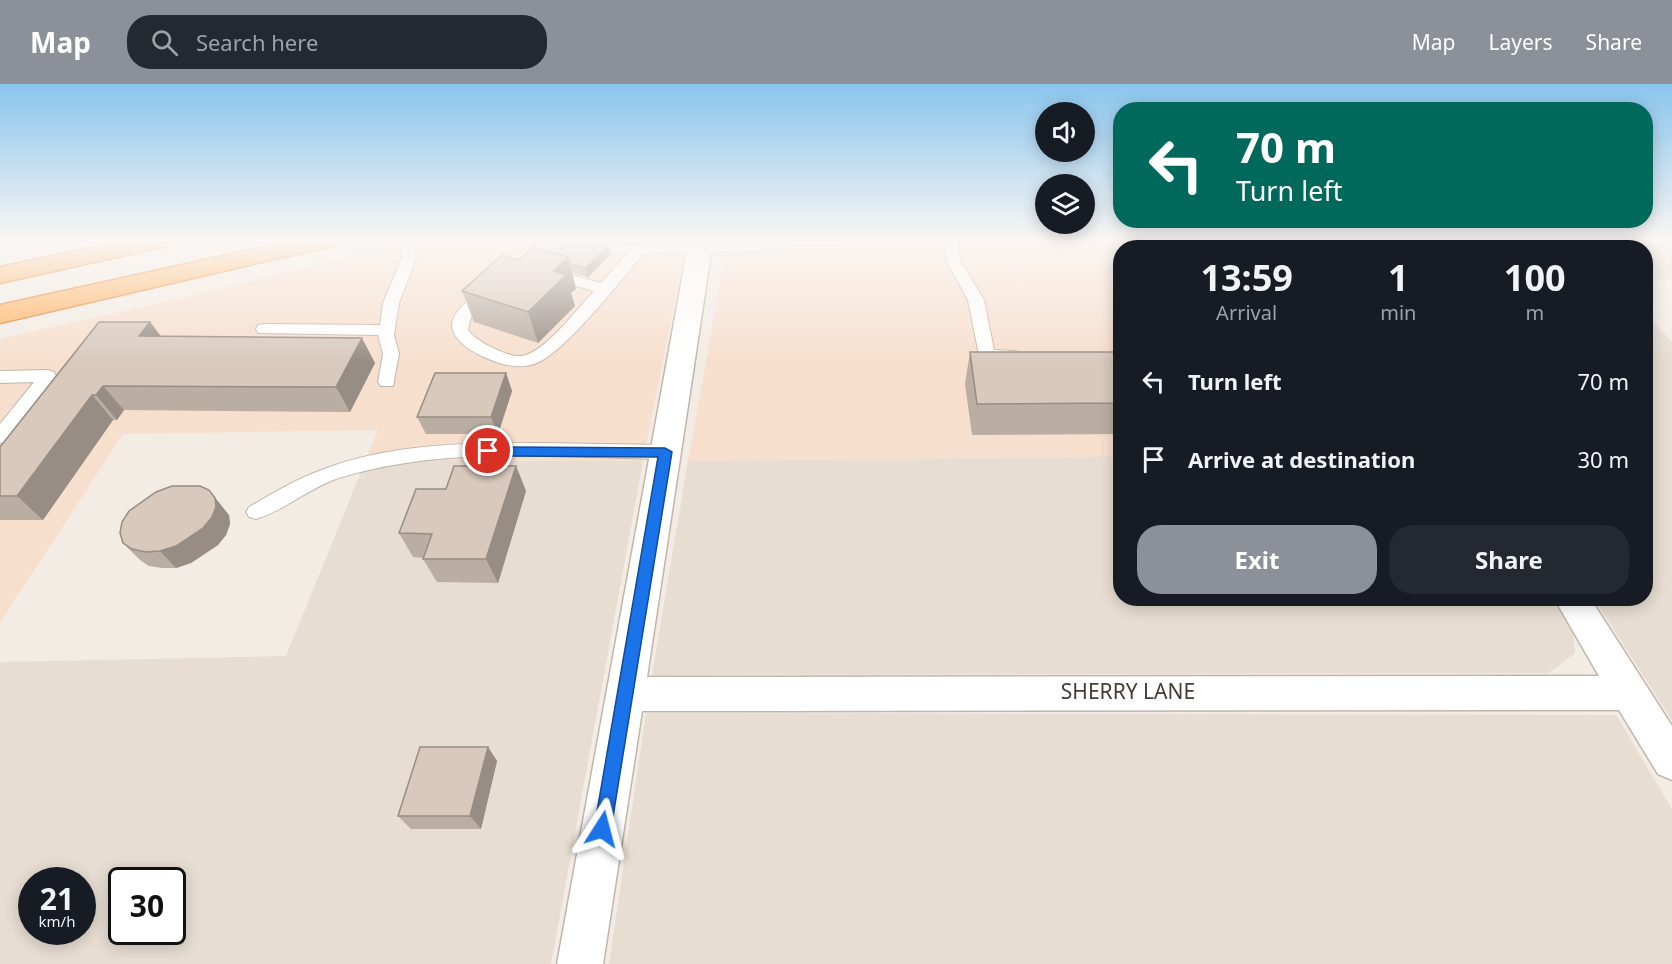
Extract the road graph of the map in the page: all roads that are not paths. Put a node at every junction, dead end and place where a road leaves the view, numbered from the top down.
1 (146, 281) edge
2 (400, 281) edge
3 (505, 281) edge
4 (573, 281) edge
5 (612, 281) edge
6 (694, 281) edge
7 (965, 281) edge
8 (604, 290) junction
9 (0, 314) edge
10 (264, 329) dead end
11 (387, 330) junction
12 (1031, 355) edge
13 (0, 377) edge
14 (387, 382) dead end
15 (0, 437) edge
16 (665, 452) junction
17 (256, 512) dead end
18 (1576, 606) edge
19 (1631, 693) junction
20 (624, 694) junction
21 (1672, 761) edge
22 (580, 964) edge

1 - 9 highway
2 - 11 lane
3 - 8 lane
4 - 8 lane
5 - 8 lane
6 - 16 street
7 - 12 lane
10 - 11 lane
11 - 14 lane
13 - 15 lane
16 - 17 lane
16 - 20 street
18 - 19 street
19 - 20 street, SHERRY LANE
19 - 21 street
20 - 22 street

